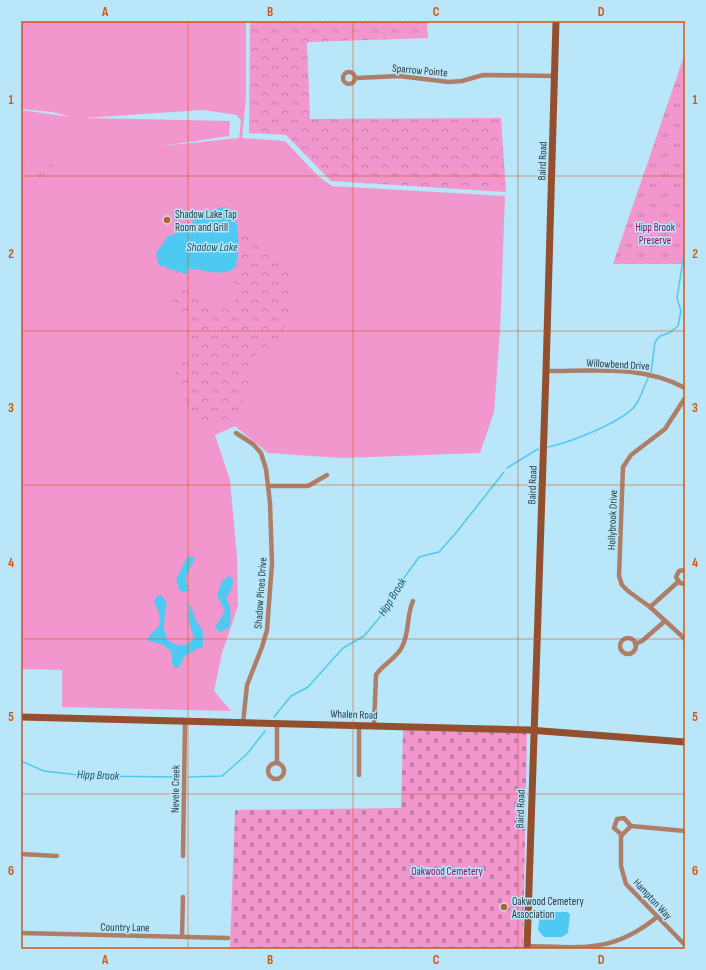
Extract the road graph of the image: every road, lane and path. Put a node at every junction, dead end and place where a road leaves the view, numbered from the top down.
1 (556, 21) edge
2 (555, 76) junction
3 (356, 78) dead end
4 (546, 371) junction
5 (685, 388) edge
6 (685, 398) edge
7 (236, 433) dead end
8 (327, 475) dead end
9 (269, 486) junction
10 (685, 570) edge
11 (678, 582) junction
12 (685, 584) edge
13 (413, 601) dead end
14 (650, 607) junction
15 (665, 621) junction
16 (685, 640) edge
17 (635, 644) dead end
18 (21, 717) edge
19 (185, 722) junction
20 (243, 723) junction
21 (277, 723) junction
22 (360, 725) junction
23 (374, 726) junction
24 (533, 730) junction
25 (685, 742) edge
26 (277, 763) dead end
27 (360, 774) dead end
28 (631, 826) junction
29 (685, 832) edge
30 (622, 835) junction
31 (21, 854) edge
32 (57, 856) dead end
33 (182, 856) dead end
34 (183, 897) dead end
35 (657, 917) junction
36 (21, 933) edge
37 (182, 937) junction
38 (228, 938) dead end
39 (685, 945) edge
40 (527, 948) edge

1 - 2 street, Baird Road
2 - 3 street, Sparrow Pointe
2 - 4 street, Baird Road
4 - 5 street, Willowbend Drive
4 - 24 street, Baird Road
6 - 14 street, Hollybrook Drive
7 - 9 street, Shadow Pines Drive
8 - 9 street
9 - 20 street, Shadow Pines Drive
10 - 11 street
11 - 12 street
11 - 14 street
13 - 23 street
14 - 15 street, Hollybrook Drive
15 - 16 street, Hollybrook Drive
15 - 17 street
18 - 19 street, Whalen Road
19 - 20 street, Whalen Road
19 - 33 street, Nevele Creek
20 - 21 street, Whalen Road
21 - 22 street, Whalen Road
21 - 26 street
22 - 23 street, Whalen Road
22 - 27 street
23 - 24 street, Whalen Road
24 - 25 street, Whalen Road
24 - 40 street, Baird Road
28 - 29 street, Hampton Way
28 - 30 street
28 - 30 street, Hampton Way
30 - 35 street, Hampton Way
31 - 32 street
34 - 37 street
35 - 39 street, Hampton Way
35 - 40 street
36 - 37 street, Country Lane
37 - 38 street, Country Lane

